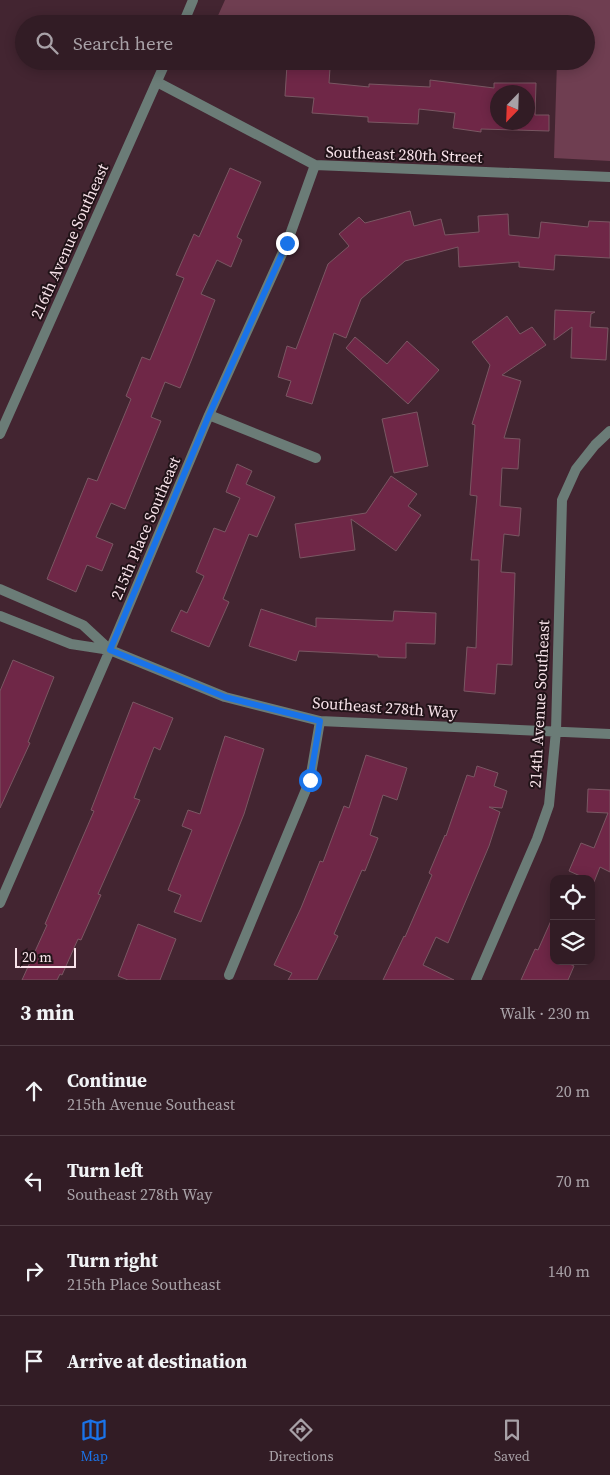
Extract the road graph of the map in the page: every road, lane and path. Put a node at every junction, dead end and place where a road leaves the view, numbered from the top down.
1 (193, 0) edge
2 (187, 15) edge
3 (162, 70) edge
4 (157, 82) junction
5 (314, 165) junction
6 (610, 177) edge
7 (209, 415) junction
8 (610, 431) edge
9 (0, 434) edge
10 (316, 458) dead end
11 (0, 590) edge
12 (0, 616) edge
13 (110, 650) junction
14 (320, 721) junction
15 (556, 731) junction
16 (610, 734) edge
17 (0, 903) edge
18 (229, 975) dead end
19 (476, 980) edge

1 - 2 street
3 - 4 street, 216th Avenue Southeast
4 - 5 street, Southeast 280th Street
4 - 9 street, 216th Avenue Southeast
5 - 6 street, Southeast 280th Street
5 - 7 street, 215th Place Southeast
7 - 10 street
7 - 13 street, 215th Place Southeast
8 - 15 street, 214th Avenue Southeast
11 - 13 street, Southeast 278th Way
12 - 13 street, Southeast 278th Way
13 - 14 street, Southeast 278th Way
13 - 17 street, 215th Place Southeast
14 - 15 street, Southeast 278th Way
14 - 18 street
15 - 16 street, Southeast 278th Way
15 - 19 street, 214th Avenue Southeast

